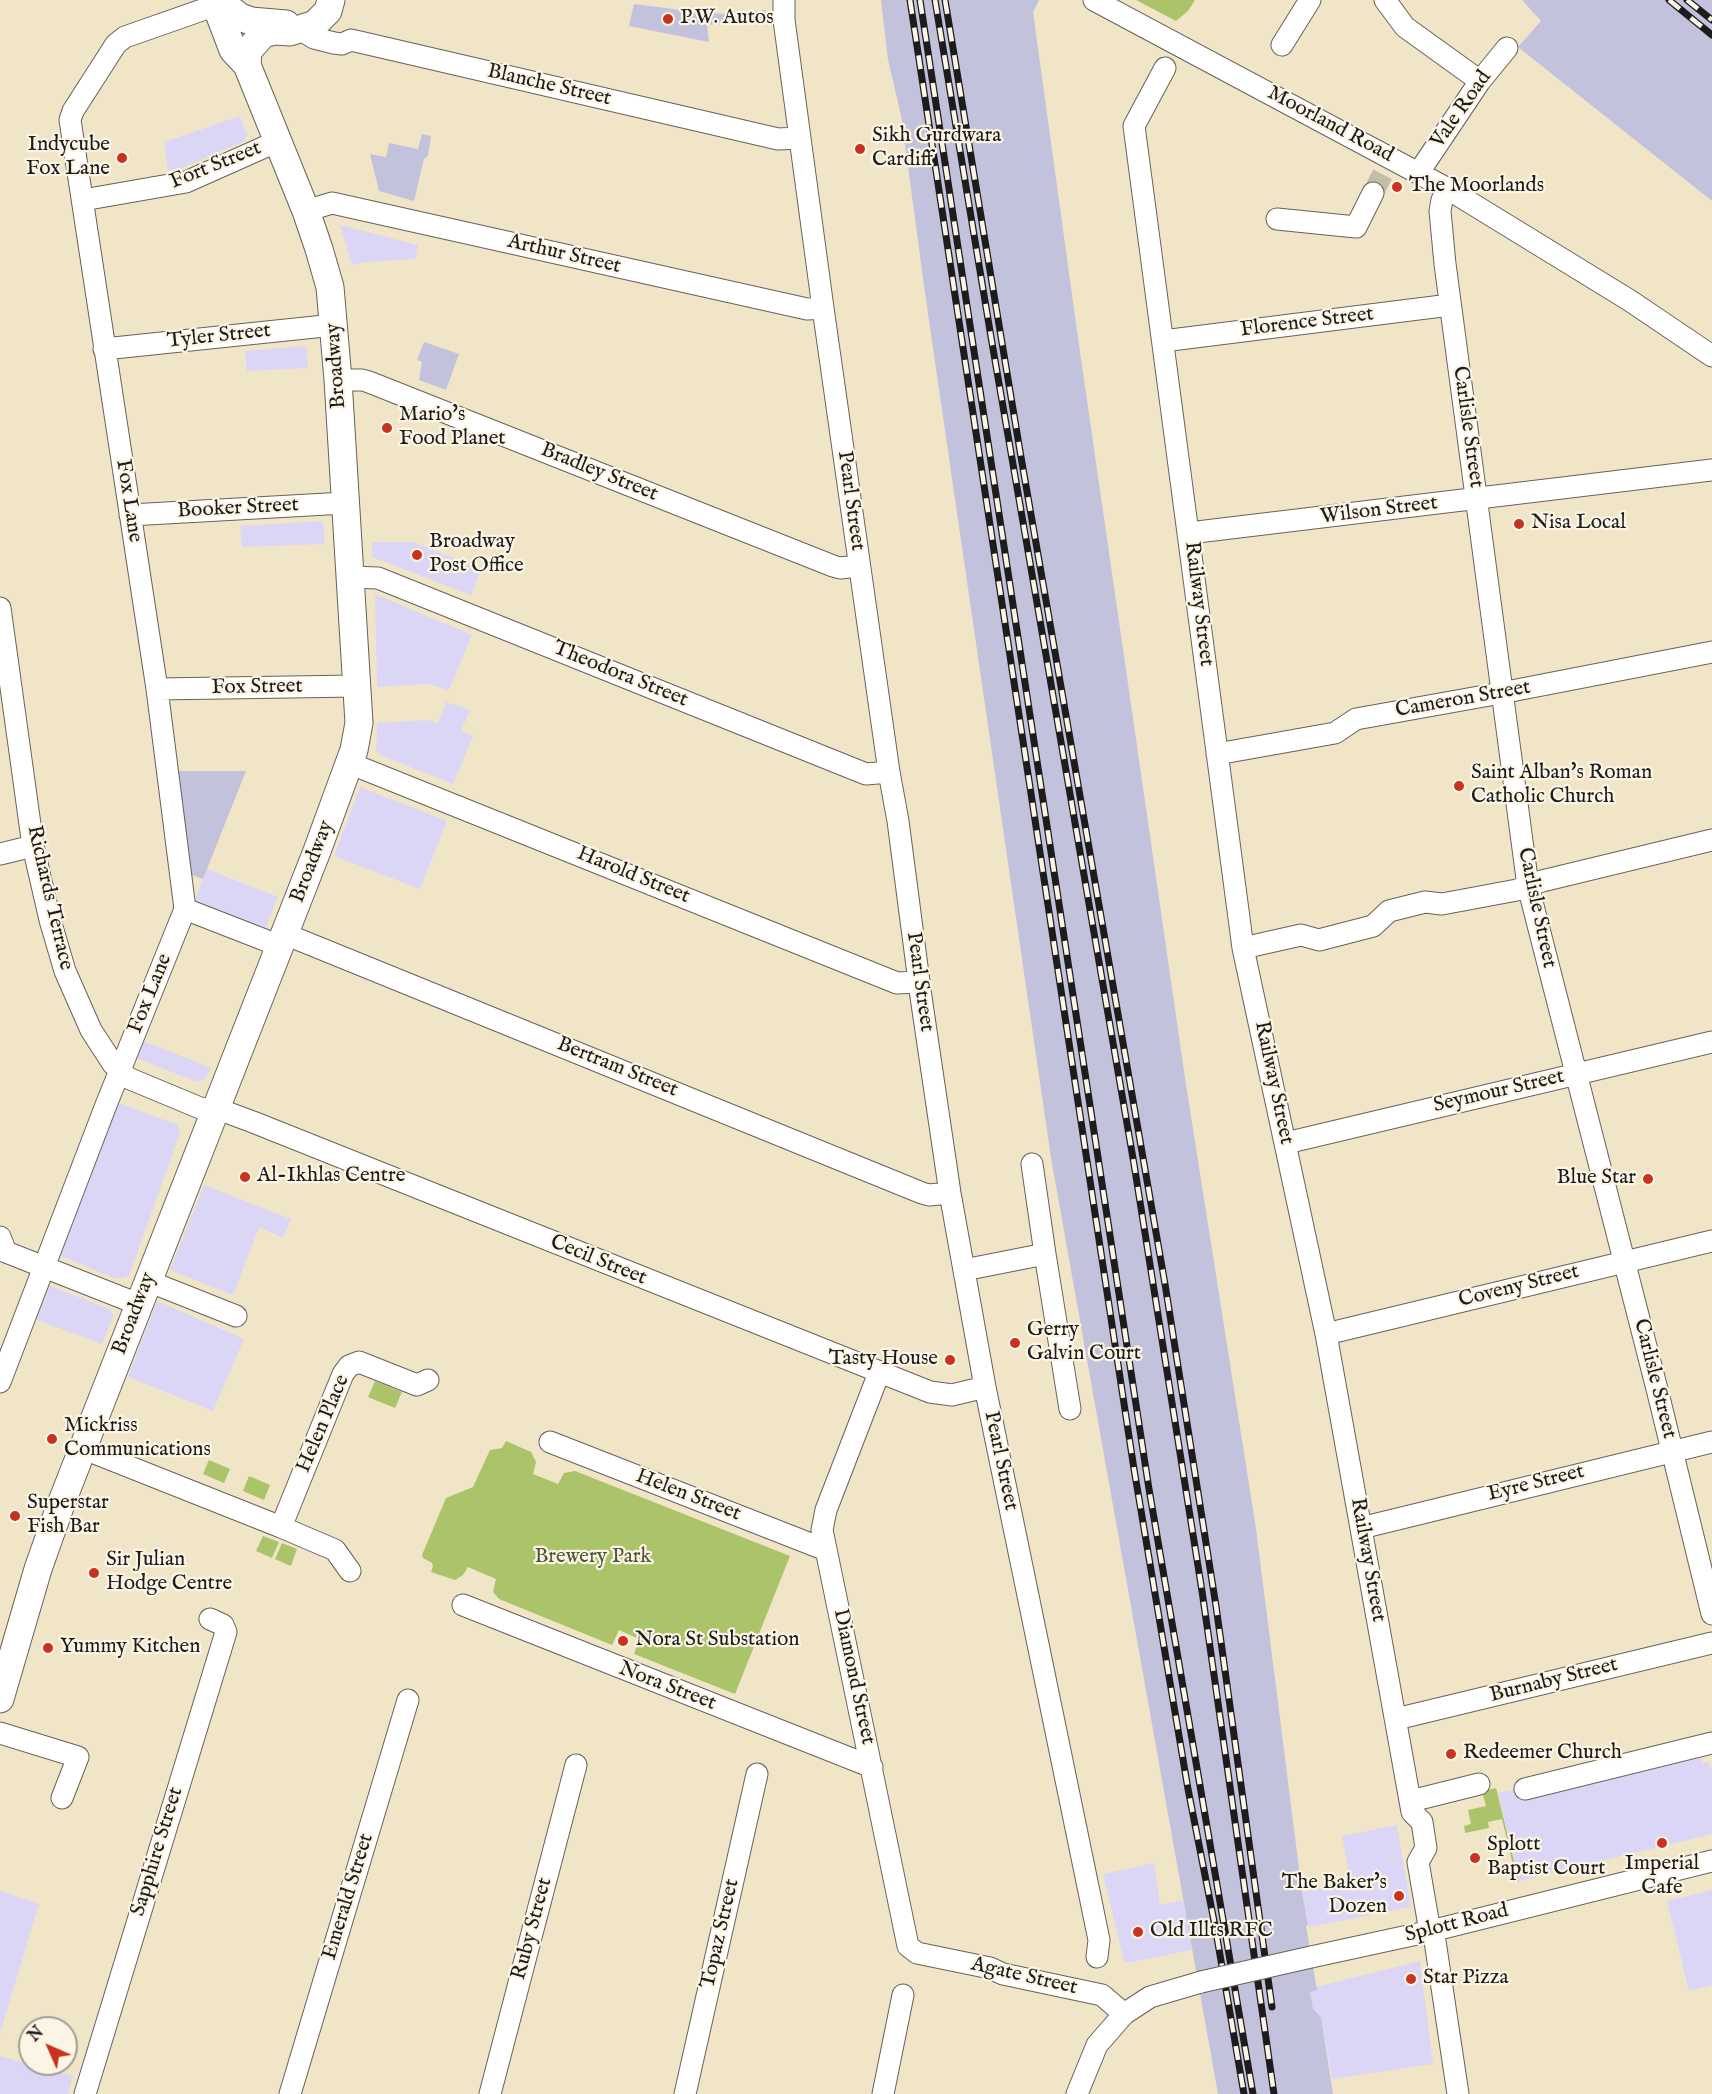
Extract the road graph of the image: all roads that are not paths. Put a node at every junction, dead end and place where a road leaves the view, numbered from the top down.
1 (331, 0) edge
2 (784, 0) edge
3 (1094, 0) edge
4 (1310, 0) edge
5 (1385, 0) edge
6 (221, 2) edge
7 (301, 30) junction
8 (1282, 45) dead end
9 (1507, 48) dead end
10 (247, 65) junction
11 (1165, 68) dead end
12 (1480, 81) junction
13 (799, 138) junction
14 (278, 141) junction
15 (1419, 172) junction
16 (1448, 189) junction
17 (1373, 193) tunnel mouth
18 (83, 200) junction
19 (306, 211) junction
20 (1277, 219) dead end
21 (1450, 305) junction
22 (823, 308) junction
23 (334, 325) junction
24 (1163, 341) junction
25 (104, 349) junction
26 (1712, 356) edge
27 (338, 380) junction
28 (1712, 470) edge
29 (1476, 499) junction
30 (345, 503) junction
31 (130, 515) junction
32 (1189, 533) junction
33 (859, 566) junction
34 (350, 577) junction
35 (0, 608) edge
36 (1712, 652) edge
37 (357, 686) junction
38 (157, 689) junction
39 (1501, 693) junction
40 (1217, 754) junction
41 (349, 763) junction
42 (889, 772) junction
43 (1712, 840) edge
44 (33, 846) junction
45 (0, 854) edge
46 (1528, 886) junction
47 (185, 909) junction
48 (282, 940) junction
49 (1243, 948) junction
50 (918, 982) junction
51 (1712, 1042) edge
52 (121, 1073) junction
53 (1576, 1074) junction
54 (215, 1111) junction
55 (1286, 1143) junction
56 (1032, 1164) dead end
57 (950, 1193) junction
58 (0, 1237) edge
59 (1712, 1241) edge
60 (1045, 1254) junction
61 (1623, 1262) junction
62 (47, 1268) junction
63 (964, 1270) junction
64 (143, 1292) junction
65 (236, 1316) dead end
66 (1326, 1334) junction
67 (879, 1373) junction
68 (428, 1380) dead end
69 (0, 1382) edge
70 (985, 1386) junction
71 (1070, 1408) dead end
72 (550, 1442) dead end
73 (1712, 1442) edge
74 (82, 1448) junction
75 (1672, 1452) junction
76 (280, 1527) junction
77 (1361, 1528) junction
78 (826, 1550) junction
79 (350, 1571) dead end
80 (463, 1605) dead end
81 (1712, 1614) edge
82 (210, 1619) dead end
83 (1712, 1643) edge
84 (0, 1699) edge
85 (408, 1700) dead end
86 (1396, 1719) junction
87 (0, 1733) edge
88 (1712, 1743) edge
89 (576, 1765) dead end
90 (872, 1767) junction
91 (757, 1774) dead end
92 (1479, 1784) dead end
93 (1525, 1789) dead end
94 (62, 1798) dead end
95 (1411, 1801) junction
96 (1712, 1861) edge
97 (1431, 1930) junction
98 (917, 1953) joint
99 (1097, 1957) dead end
100 (903, 1995) dead end
101 (1124, 2014) junction
102 (85, 2094) edge
103 (290, 2094) edge
104 (490, 2094) edge
105 (685, 2094) edge
106 (883, 2094) edge
107 (1077, 2094) edge
108 (1458, 2094) edge

1 - 7 main road
2 - 13 street, Pearl Street
3 - 15 street, Moorland Road
4 - 8 street
5 - 12 street
6 - 7 main road, Blanche Street
6 - 10 main road, Broadway
6 - 18 street, Fox Lane
7 - 10 main road, Blanche Street
7 - 13 street, Blanche Street
9 - 12 street, Vale Road
10 - 14 main road, Broadway
11 - 24 street, Railway Street
12 - 15 street, Vale Road
13 - 22 street, Pearl Street
14 - 18 street, Fort Street
14 - 19 main road, Broadway
15 - 16 street, Moorland Road
16 - 21 street, Carlisle Street
16 - 26 street, Moorland Road
17 - 20 street
18 - 25 street, Fox Lane
19 - 22 street, Arthur Street
19 - 23 main road, Broadway
21 - 24 street, Florence Street
21 - 29 street, Carlisle Street
22 - 33 street, Pearl Street
23 - 25 street, Tyler Street
23 - 27 main road, Broadway
24 - 32 street, Railway Street
25 - 31 street, Fox Lane
27 - 30 main road, Broadway
27 - 33 street, Bradley Street
28 - 29 street, Wilson Street
29 - 32 street, Wilson Street
29 - 39 street, Carlisle Street
30 - 31 street, Booker Street
30 - 34 main road, Broadway
31 - 38 street, Fox Lane
32 - 40 street, Railway Street
33 - 42 street, Pearl Street
34 - 37 main road, Broadway
34 - 42 street, Theodora Street
35 - 44 street, Richards Terrace
36 - 39 street, Cameron Street
37 - 38 street, Fox Street
37 - 41 main road, Broadway
38 - 47 street, Fox Lane
39 - 40 street, Cameron Street
39 - 46 street, Carlisle Street
40 - 49 street, Railway Street
41 - 48 main road, Broadway
41 - 50 street, Harold Street
42 - 50 street, Pearl Street
43 - 46 street
44 - 45 street
44 - 52 street, Richards Terrace
46 - 49 street
46 - 53 street, Carlisle Street
47 - 48 street, Bertram Street
47 - 52 street, Fox Lane
48 - 54 main road, Broadway
48 - 57 street, Bertram Street
49 - 55 street, Railway Street
50 - 57 street, Pearl Street
51 - 53 street, Seymour Street
52 - 54 street, Richards Terrace
52 - 62 street, Fox Lane
53 - 55 street, Seymour Street
53 - 61 street, Carlisle Street
54 - 64 main road, Broadway
54 - 67 street, Cecil Street
55 - 66 street, Railway Street
56 - 60 street
57 - 63 street, Pearl Street
58 - 62 street
59 - 61 street, Coveny Street
60 - 63 street
60 - 71 street
61 - 66 street, Coveny Street
61 - 75 street, Carlisle Street
62 - 64 street
62 - 69 street, Fox Lane
63 - 70 street, Pearl Street
64 - 65 street
64 - 74 main road, Broadway
66 - 77 street, Railway Street
67 - 70 street, Cecil Street
67 - 78 street, Diamond Street
68 - 76 street, Helen Place
70 - 99 street, Pearl Street
72 - 78 street, Helen Street
73 - 75 street, Eyre Street
74 - 76 street
74 - 84 main road, Broadway
75 - 77 street, Eyre Street
75 - 81 street, Carlisle Street
76 - 79 street
77 - 86 street, Railway Street
78 - 90 street, Diamond Street
80 - 90 street, Nora Street
82 - 102 street, Sapphire Street
83 - 86 street, Burnaby Street
85 - 103 street, Emerald Street
86 - 95 street, Railway Street
87 - 94 street
88 - 93 street
89 - 104 street, Ruby Street
90 - 98 street, Diamond Street
91 - 105 street, Topaz Street
92 - 95 street
95 - 97 street, Railway Street
96 - 97 street, Splott Road
97 - 101 street, Splott Road, bridge
97 - 108 street, Railway Street
98 - 101 street, Agate Street
100 - 106 street
101 - 107 street, Splott Road

